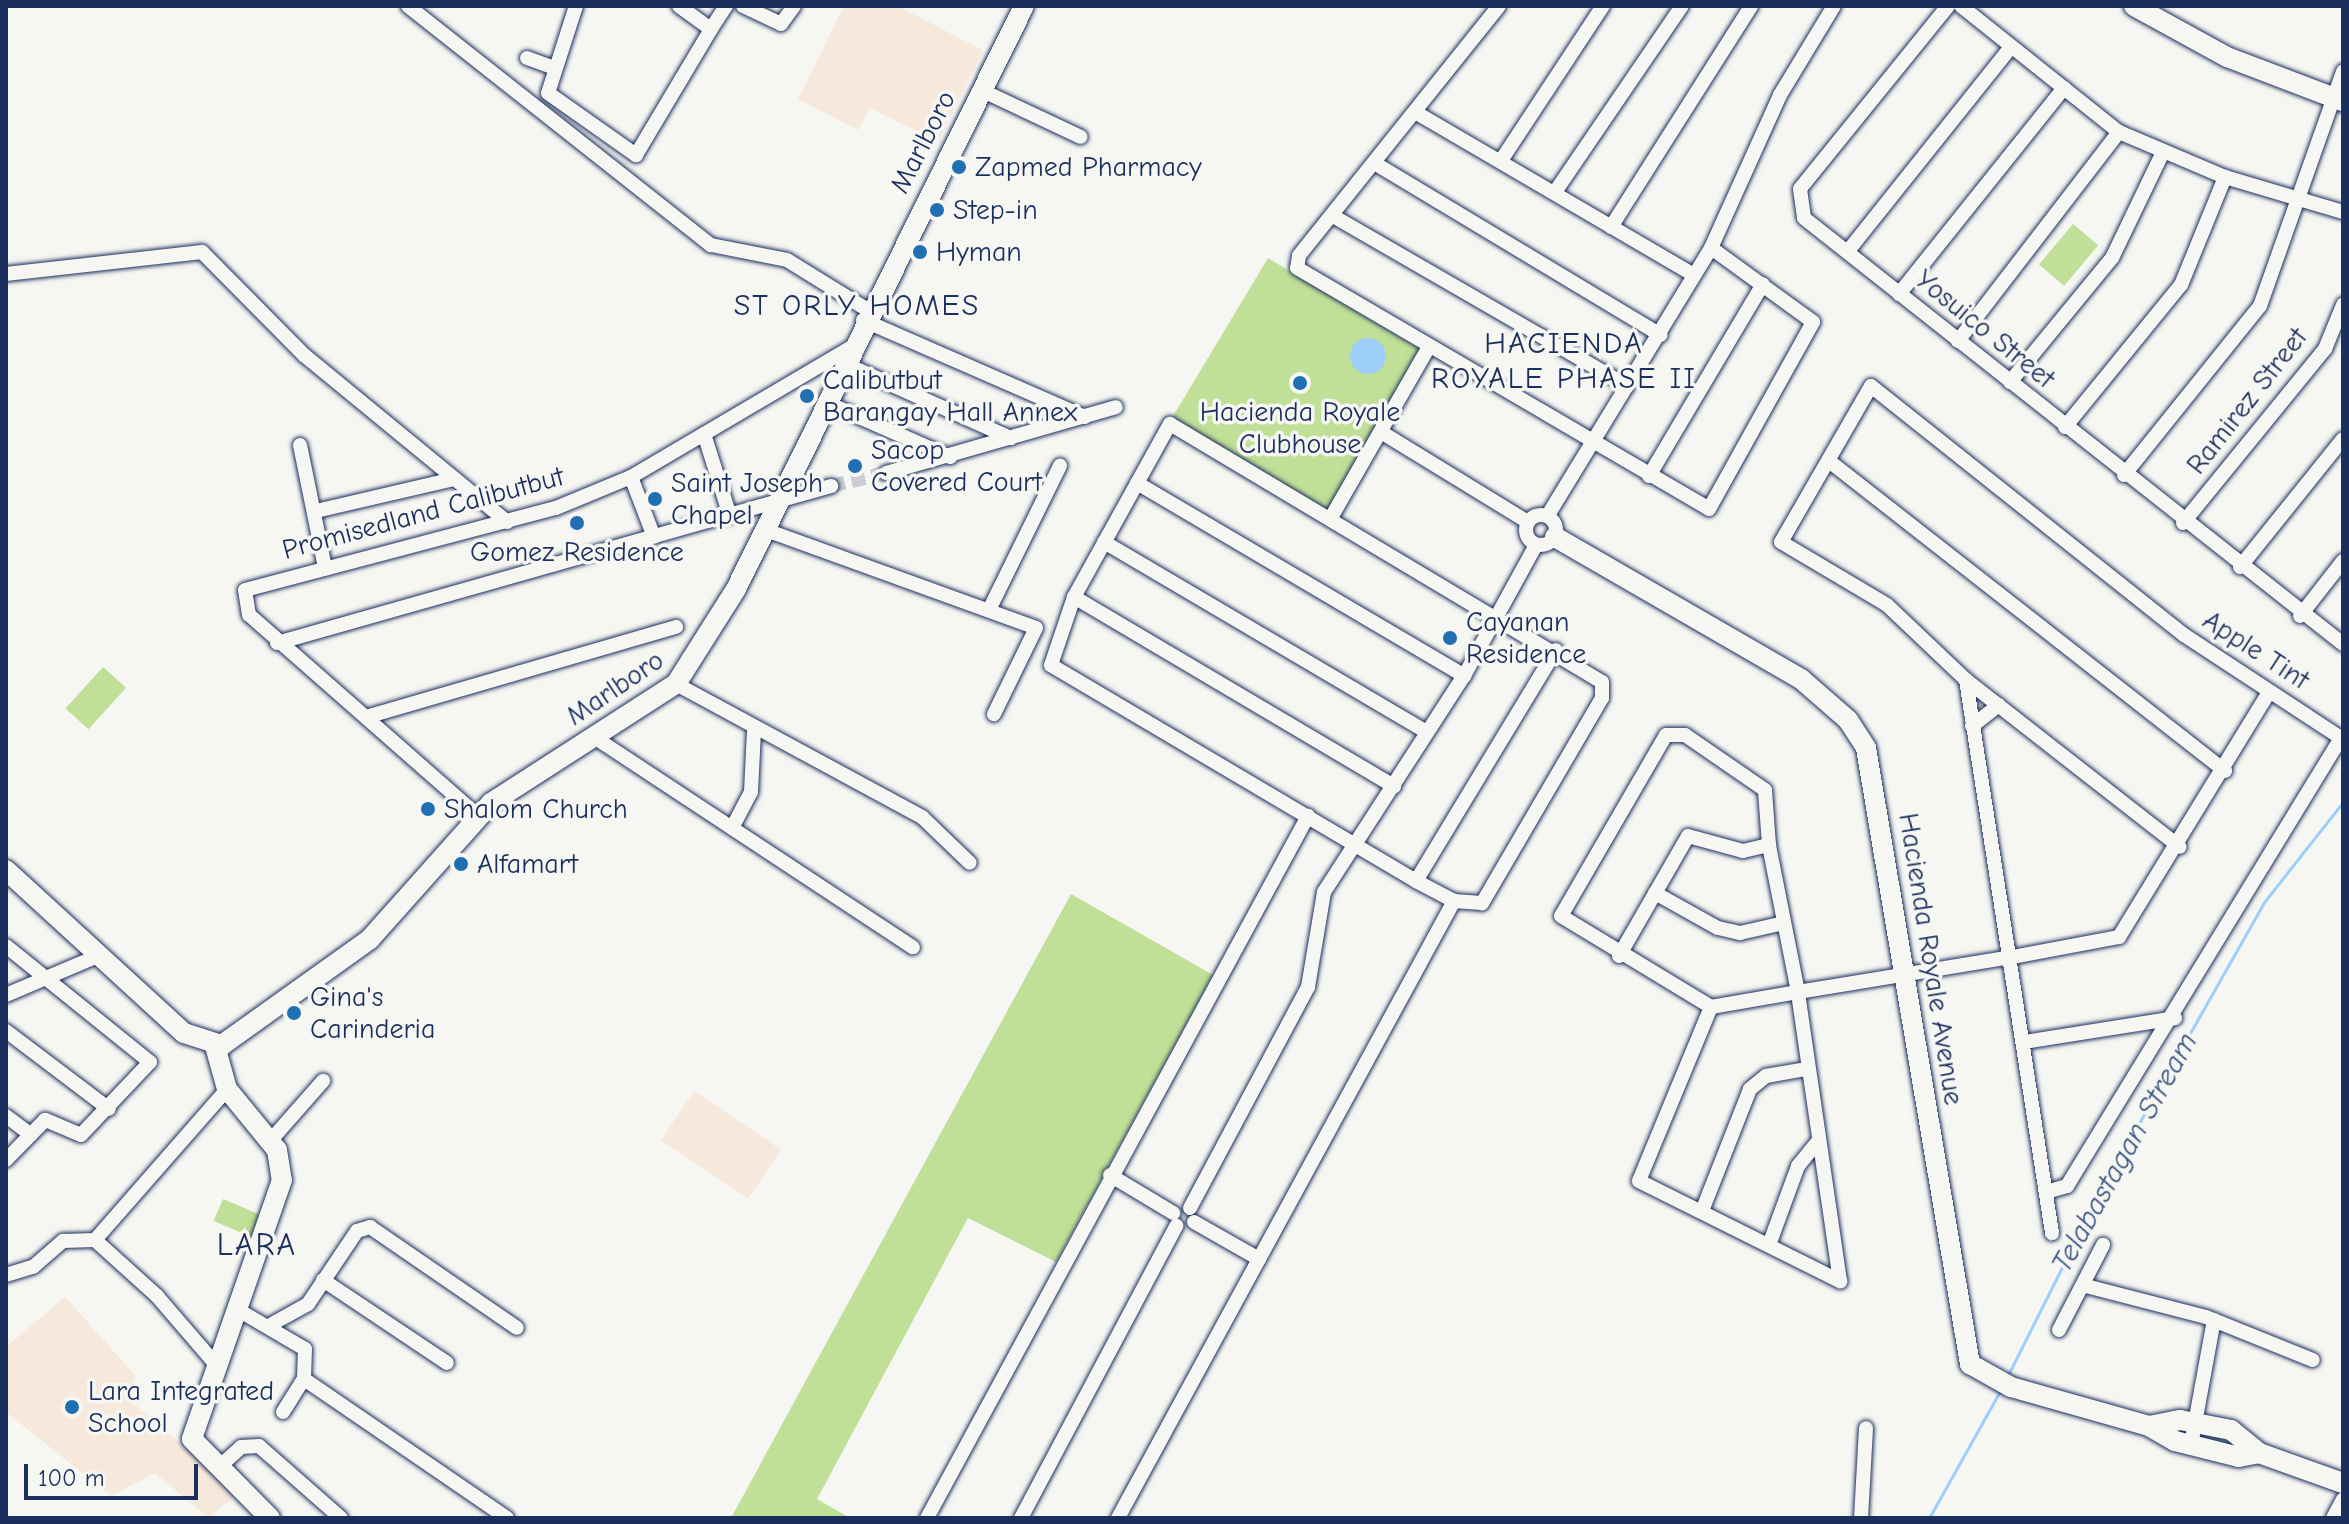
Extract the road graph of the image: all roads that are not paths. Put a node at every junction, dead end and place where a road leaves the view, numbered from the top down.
1 (408, 6) edge
2 (576, 6) edge
3 (679, 6) edge
4 (726, 6) edge
5 (743, 6) edge
6 (794, 6) edge
7 (1024, 6) edge
8 (1499, 6) edge
9 (1603, 6) edge
10 (1682, 6) edge
11 (1751, 6) edge
12 (1834, 6) edge
13 (1948, 6) edge
14 (1961, 6) edge
15 (2134, 6) edge
16 (711, 29) junction
17 (2011, 47) junction
18 (527, 58) dead end
19 (555, 68) junction
20 (2343, 71) edge
21 (2064, 88) junction
22 (981, 90) junction
23 (2337, 99) edge
24 (1415, 112) junction
25 (2119, 132) junction
26 (1081, 137) dead end
27 (2162, 154) junction
28 (1502, 159) junction
29 (1376, 164) junction
30 (2225, 177) junction
31 (1555, 192) junction
32 (2297, 199) junction
33 (2343, 212) edge
34 (1333, 216) junction
35 (1611, 227) junction
36 (1711, 248) junction
37 (1848, 251) junction
38 (6, 274) edge
39 (1694, 275) junction
40 (1763, 284) junction
41 (1899, 294) junction
42 (2343, 305) edge
43 (865, 315) junction
44 (1661, 335) junction
45 (1958, 341) junction
46 (1427, 350) junction
47 (847, 355) junction
48 (2010, 382) junction
49 (1627, 386) junction
50 (825, 402) junction
51 (1116, 407) dead end
52 (1085, 417) junction
53 (2065, 427) junction
54 (1381, 432) junction
55 (704, 434) junction
56 (1011, 438) junction
57 (2343, 439) edge
58 (300, 445) dead end
59 (1594, 445) junction
60 (950, 457) junction
61 (1829, 461) junction
62 (1060, 466) dead end
63 (886, 473) tunnel mouth
64 (2124, 475) junction
65 (1649, 476) junction
66 (631, 477) junction
67 (454, 479) junction
68 (1137, 483) junction
69 (831, 486) tunnel mouth
70 (777, 499) junction
71 (316, 511) junction
72 (1548, 515) junction
73 (730, 516) junction
74 (1332, 516) junction
75 (507, 522) junction
76 (1528, 522) junction
77 (2183, 523) junction
78 (763, 529) junction
79 (654, 537) junction
80 (1546, 541) junction
81 (1104, 542) junction
82 (2343, 561) edge
83 (2240, 567) junction
84 (325, 568) junction
85 (1074, 597) junction
86 (989, 610) junction
87 (1500, 615) junction
88 (2300, 616) junction
89 (676, 627) dead end
90 (277, 643) junction
91 (2343, 644) edge
92 (1556, 650) junction
93 (1464, 676) junction
94 (1966, 680) junction
95 (676, 684) junction
96 (2268, 694) junction
97 (1999, 705) junction
98 (994, 714) dead end
99 (366, 717) junction
100 (1972, 726) junction
101 (754, 731) junction
102 (1427, 732) junction
103 (594, 737) junction
104 (2225, 771) junction
105 (1394, 786) junction
106 (477, 815) junction
107 (1308, 816) junction
108 (732, 828) junction
109 (1353, 844) junction
110 (1769, 845) junction
111 (2180, 847) junction
112 (970, 863) dead end
113 (6, 870) edge
114 (1416, 881) junction
115 (1655, 893) junction
116 (1454, 901) junction
117 (1784, 923) junction
118 (6, 946) edge
119 (913, 947) dead end
120 (98, 956) junction
121 (1619, 956) junction
122 (2012, 957) junction
123 (1906, 976) junction
124 (49, 980) junction
125 (1798, 992) junction
126 (6, 995) edge
127 (1711, 1007) junction
128 (2175, 1018) junction
129 (6, 1031) edge
130 (2024, 1042) junction
131 (215, 1046) junction
132 (1805, 1069) junction
133 (323, 1081) dead end
134 (227, 1089) junction
135 (109, 1109) junction
136 (6, 1116) edge
137 (31, 1135) junction
138 (271, 1140) junction
139 (1819, 1140) junction
140 (6, 1160) edge
141 (1110, 1175) junction
142 (2046, 1192) junction
143 (1702, 1211) junction
144 (1192, 1215) junction
145 (1174, 1220) junction
146 (2052, 1233) dead end
147 (95, 1240) junction
148 (1769, 1245) junction
149 (2103, 1245) dead end
150 (1259, 1259) junction
151 (6, 1275) edge
152 (323, 1280) junction
153 (2086, 1286) junction
154 (240, 1311) junction
155 (2214, 1320) junction
156 (272, 1324) junction
157 (517, 1328) dead end
158 (2059, 1330) dead end
159 (2313, 1360) dead end
160 (447, 1363) dead end
161 (219, 1368) junction
162 (304, 1379) junction
163 (283, 1412) dead end
164 (2197, 1423) junction
165 (2149, 1426) junction
166 (1866, 1428) dead end
167 (2191, 1445) junction
168 (2259, 1453) junction
169 (219, 1467) junction
170 (2343, 1483) edge
171 (2343, 1499) edge
172 (270, 1518) edge
173 (341, 1518) edge
174 (507, 1518) edge
175 (927, 1518) edge
176 (1021, 1518) edge
177 (1118, 1518) edge
178 (1861, 1518) edge
179 (2333, 1518) edge

1 - 43 street
2 - 19 street
3 - 16 street
4 - 16 street
5 - 6 street
7 - 22 street, Marlboro
8 - 24 street
9 - 28 street
10 - 31 street
11 - 35 street
12 - 36 street
13 - 37 street, Yosuico Street
14 - 17 street
15 - 23 street
16 - 19 street
17 - 21 street
17 - 37 street
18 - 19 street
20 - 23 street
21 - 25 street
21 - 41 street
22 - 26 street
22 - 43 street, Marlboro
23 - 32 street
24 - 28 street
24 - 29 street
25 - 27 street
25 - 45 street
27 - 30 street
27 - 48 street
28 - 31 street
29 - 34 street
29 - 44 street
30 - 32 street
30 - 53 street
31 - 35 street
32 - 33 street
32 - 64 street
34 - 46 street
34 - 49 street
35 - 39 street
36 - 39 street
36 - 40 street
37 - 41 street, Yosuico Street
38 - 67 street
39 - 44 street
40 - 65 street
40 - 65 street
41 - 45 street, Yosuico Street
42 - 77 street, Ramirez Street
43 - 47 street, Marlboro
43 - 52 street
44 - 49 street
45 - 48 street, Yosuico Street
46 - 54 street
46 - 59 street
47 - 50 street, Marlboro
47 - 55 street, Promisedland Calibutbut
47 - 56 street
48 - 53 street, Yosuico Street
49 - 59 street
50 - 60 street
50 - 70 street, Marlboro
51 - 52 street
52 - 56 street
53 - 64 street, Yosuico Street
54 - 74 street
54 - 76 street
55 - 66 street, Promisedland Calibutbut
55 - 73 street
56 - 60 street
57 - 83 street
58 - 71 street
59 - 65 street
59 - 72 street
60 - 63 street
61 - 94 street
61 - 96 street, Apple Tint
61 - 104 street
62 - 86 street
64 - 77 street, Yosuico Street
66 - 75 street, Promisedland Calibutbut
66 - 79 street
67 - 71 street
67 - 75 street
68 - 74 street
68 - 81 street
68 - 93 street
69 - 70 street
70 - 73 street
70 - 78 street, Marlboro
71 - 84 street
72 - 76 street
72 - 80 street
73 - 79 street
74 - 87 street
75 - 84 street, Promisedland Calibutbut
76 - 80 street
77 - 83 street, Yosuico Street
78 - 86 street
78 - 95 street, Marlboro
79 - 90 street
80 - 87 street
80 - 123 street, Hacienda Royale Avenue
81 - 85 street
81 - 102 street
82 - 88 street
83 - 88 street, Yosuico Street
84 - 90 street, Promisedland Calibutbut
85 - 105 street
85 - 107 street
86 - 98 street
87 - 92 street
87 - 93 street
88 - 91 street, Yosuico Street
89 - 99 street
90 - 99 street, Promisedland Calibutbut
92 - 114 street
92 - 116 street
93 - 102 street
94 - 97 street
94 - 100 street
95 - 101 street
95 - 103 street, Marlboro
96 - 104 street
96 - 128 street, Apple Tint
97 - 100 street
97 - 111 street
99 - 106 street, Promisedland Calibutbut
100 - 122 street
101 - 108 street
101 - 112 street
102 - 105 street
103 - 106 street, Marlboro
103 - 108 street
104 - 111 street
105 - 109 street
106 - 131 street, Marlboro
107 - 109 street
107 - 141 street
108 - 119 street
109 - 114 street
109 - 144 street
110 - 115 street
110 - 117 street
110 - 121 street
111 - 122 street
113 - 120 street
114 - 116 street
115 - 117 street
115 - 121 street
116 - 150 street
117 - 125 street
118 - 124 street
120 - 124 street
120 - 131 street
121 - 127 street
122 - 123 street
122 - 130 street
123 - 125 street
123 - 165 street, Hacienda Royale Avenue
124 - 126 street
124 - 135 street
125 - 127 street
125 - 132 street
127 - 143 street
128 - 130 street
128 - 142 street, Apple Tint
129 - 135 street
130 - 142 street
131 - 134 street
132 - 139 street
132 - 143 street
133 - 138 street
134 - 138 street
134 - 147 street
135 - 137 street
136 - 137 street
137 - 140 street
138 - 154 street
139 - 148 street
139 - 148 street
141 - 145 street
141 - 175 street
142 - 146 street
143 - 148 street
144 - 145 street
144 - 150 street
145 - 176 street
147 - 151 street
147 - 161 street
149 - 153 street
150 - 177 street
152 - 156 street
152 - 157 street
152 - 160 street
153 - 155 street
153 - 158 street
154 - 156 street
154 - 161 street
155 - 159 street
155 - 164 street
156 - 162 street
161 - 169 street
162 - 163 street
162 - 174 street
164 - 165 street, Hacienda Royale Avenue
164 - 167 street
164 - 168 street, Hacienda Royale Avenue
165 - 167 street, Hacienda Royale Avenue
166 - 178 street
167 - 168 street, Hacienda Royale Avenue
168 - 170 street, Hacienda Royale Avenue
169 - 172 street
169 - 173 street
171 - 179 street

